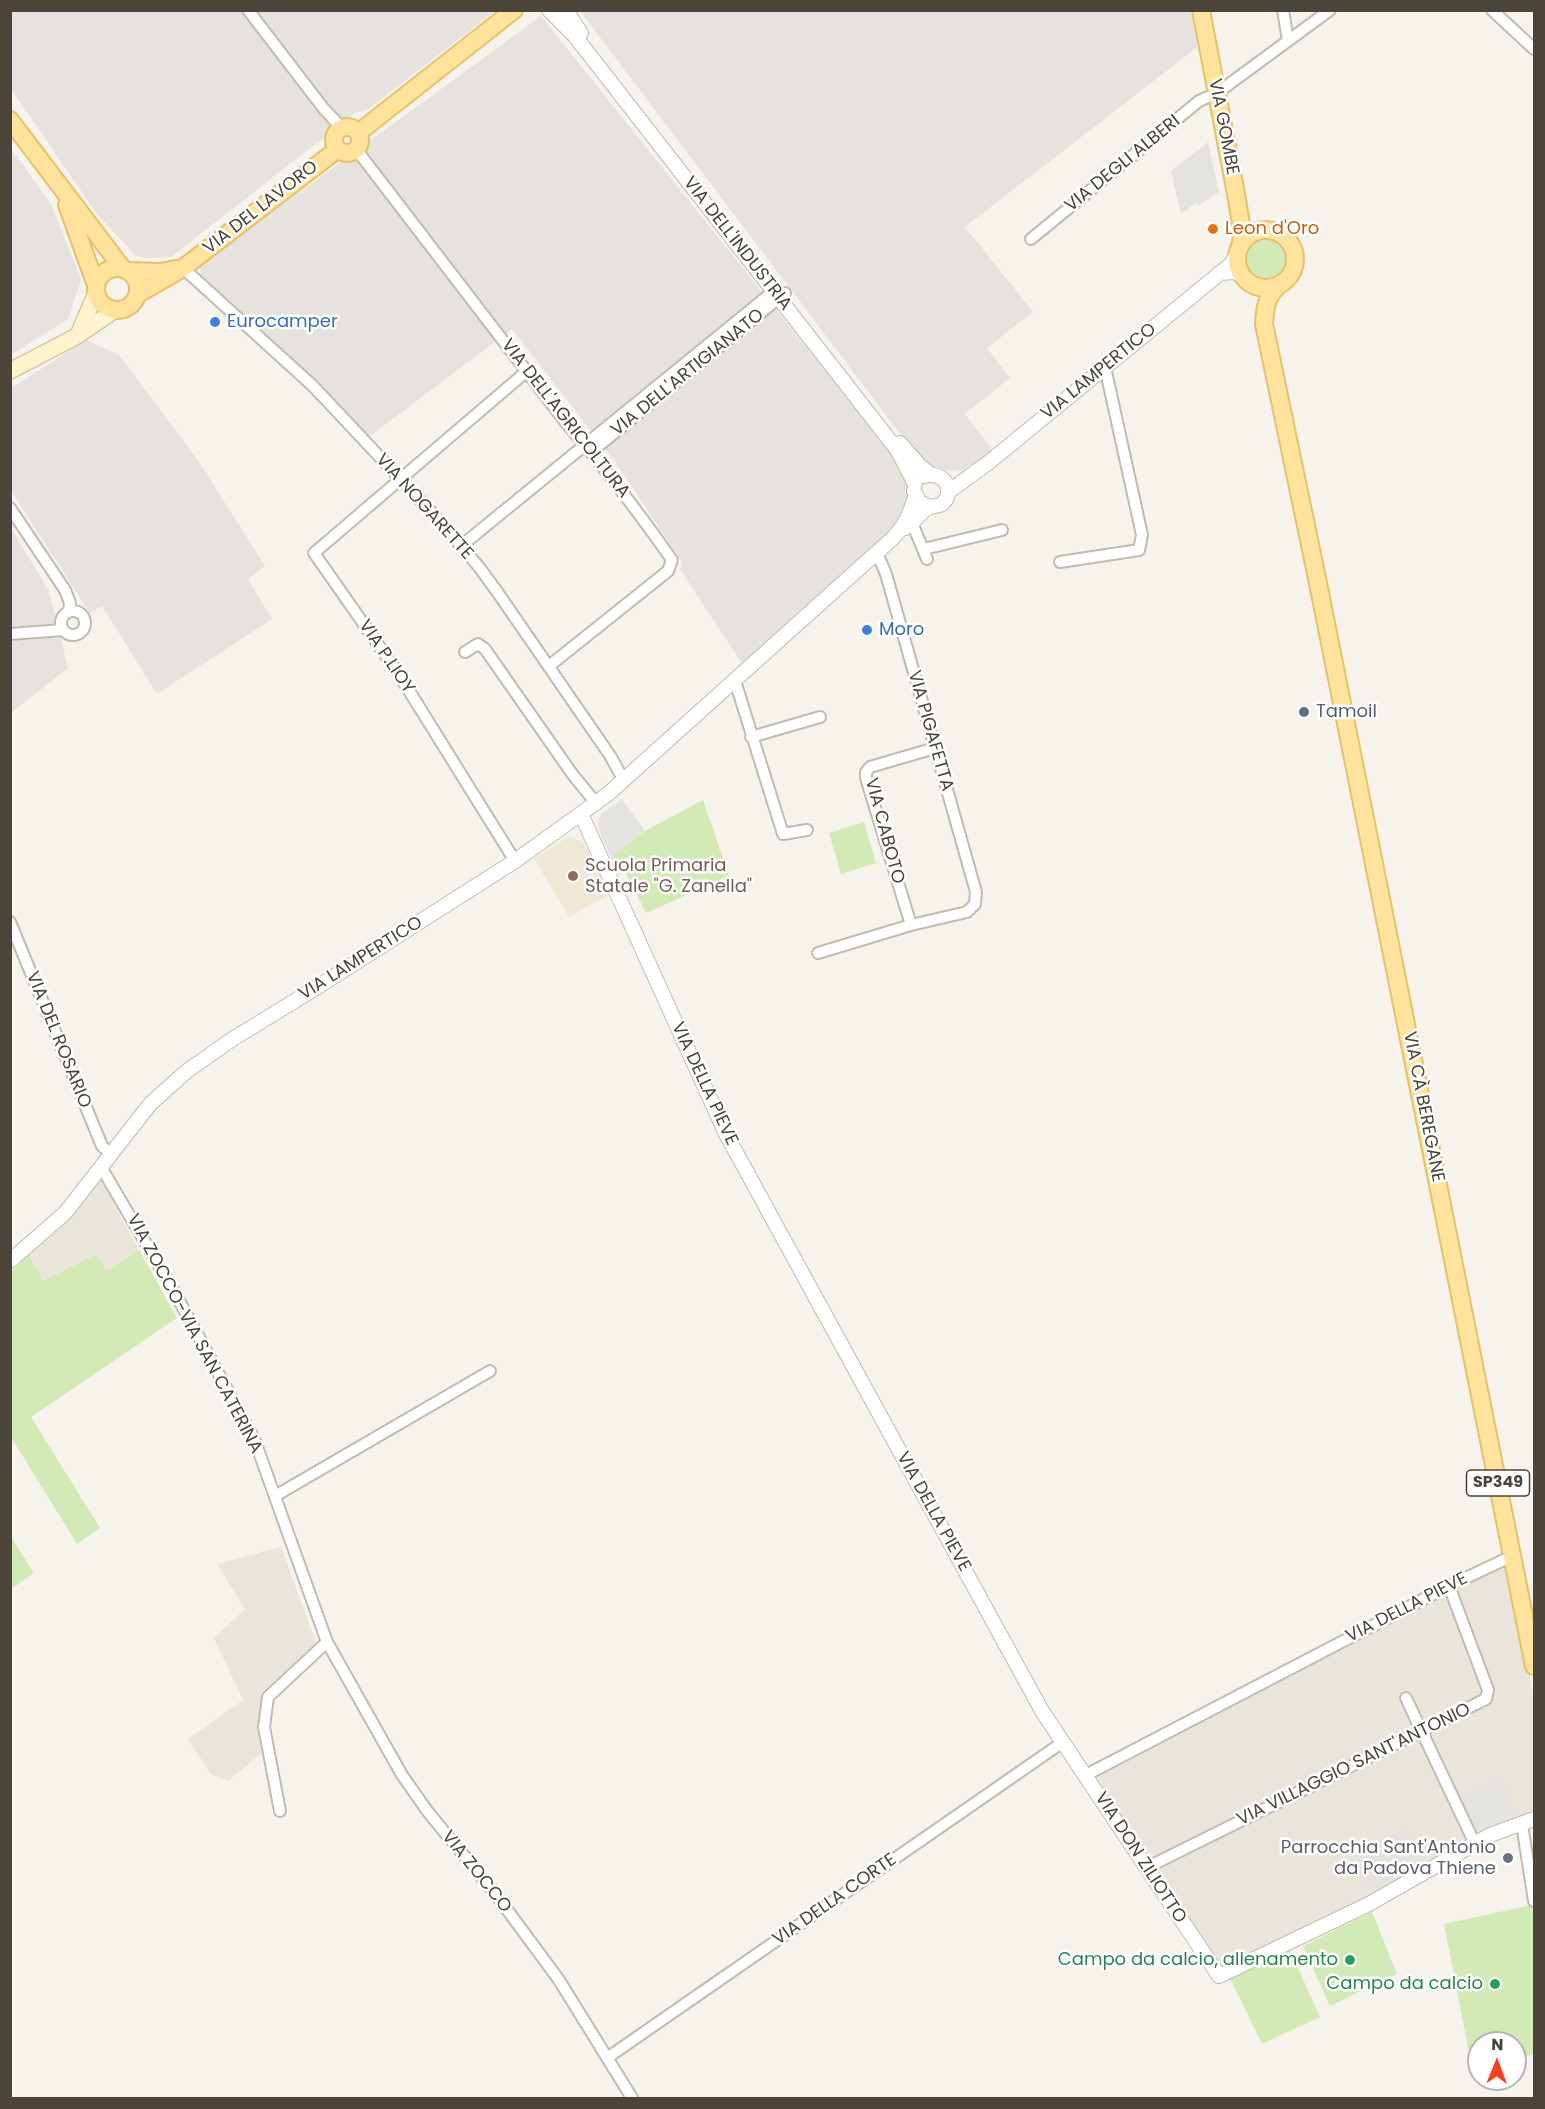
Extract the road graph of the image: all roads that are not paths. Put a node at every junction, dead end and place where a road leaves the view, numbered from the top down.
1 (248, 10) edge
2 (549, 10) edge
3 (566, 10) edge
4 (1201, 10) edge
5 (1283, 10) edge
6 (1330, 10) edge
7 (1492, 10) edge
8 (516, 12) edge
9 (1288, 41) junction
10 (1534, 49) edge
11 (1217, 93) junction
12 (10, 120) edge
13 (352, 137) junction
14 (62, 190) junction
15 (1236, 194) junction
16 (1278, 232) junction
17 (1031, 239) dead end
18 (1239, 250) junction
19 (183, 267) junction
20 (126, 270) junction
21 (1219, 273) junction
22 (1245, 280) junction
23 (1278, 286) junction
24 (96, 290) junction
25 (780, 292) junction
26 (138, 294) junction
27 (115, 310) junction
28 (1264, 324) junction
29 (77, 336) junction
30 (1105, 367) junction
31 (10, 371) edge
32 (527, 371) junction
33 (588, 449) junction
34 (978, 471) junction
35 (936, 476) junction
36 (400, 477) junction
37 (915, 490) junction
38 (948, 492) junction
39 (930, 507) junction
40 (10, 508) edge
41 (906, 527) junction
42 (1002, 530) dead end
43 (461, 546) junction
44 (877, 553) junction
45 (1060, 562) dead end
46 (69, 611) junction
47 (63, 630) junction
48 (10, 634) edge
49 (465, 652) dead end
50 (549, 666) junction
51 (735, 681) junction
52 (820, 717) dead end
53 (751, 737) junction
54 (935, 748) junction
55 (624, 781) junction
56 (596, 803) junction
57 (581, 814) junction
58 (807, 830) dead end
59 (515, 861) junction
60 (10, 922) edge
61 (911, 925) junction
62 (818, 952) dead end
63 (111, 1154) junction
64 (101, 1167) junction
65 (10, 1260) edge
66 (490, 1371) dead end
67 (274, 1496) junction
68 (1512, 1556) junction
69 (1449, 1586) junction
70 (327, 1642) junction
71 (1534, 1666) edge
72 (1406, 1698) dead end
73 (1422, 1731) junction
74 (1063, 1742) junction
75 (1086, 1775) junction
76 (280, 1811) dead end
77 (1528, 1822) edge
78 (1475, 1844) junction
79 (1146, 1868) junction
80 (1534, 1901) edge
81 (607, 2058) junction
82 (632, 2098) edge

1 - 13 street, VIA DELL'AGRICOLTURA
2 - 25 street, VIA DELL'INDUSTRIA
3 - 25 street, VIA DELL'INDUSTRIA
4 - 11 main road, VIA GOMBE
5 - 9 street
6 - 9 street, VIA DEGLI ALBERI
7 - 10 street
8 - 13 main road
9 - 11 street, VIA DEGLI ALBERI
11 - 15 main road, VIA GOMBE
11 - 17 street, VIA DEGLI ALBERI
12 - 14 main road
13 - 19 main road, VIA DEL LAVORO
13 - 32 street, VIA DELL'AGRICOLTURA
14 - 20 main road
14 - 24 main road
15 - 16 main road
15 - 18 main road, VIA GOMBE
16 - 18 main road
16 - 23 main road
18 - 21 street, VIA LAMPERTICO
18 - 22 main road
19 - 20 main road, VIA DEL LAVORO
19 - 26 main road, VIA DEL LAVORO
19 - 36 street, VIA NOGARETTE
20 - 24 main road
20 - 26 main road
21 - 22 street
21 - 30 street, VIA LAMPERTICO
22 - 23 main road
22 - 28 main road
23 - 28 main road
24 - 27 main road
24 - 29 main road
25 - 33 street, VIA DELL'ARTIGIANATO
25 - 35 street, VIA DELL'INDUSTRIA
25 - 37 street, VIA DELL'INDUSTRIA
26 - 27 main road
27 - 29 main road
28 - 68 main road, VIA CÀ BEREGANE / SP349
29 - 31 main road
30 - 34 street, VIA LAMPERTICO
30 - 45 street
32 - 33 street, VIA DELL'AGRICOLTURA
32 - 36 street
33 - 43 street, VIA DELL'ARTIGIANATO
33 - 50 street, VIA DELL'AGRICOLTURA
34 - 35 street, VIA LAMPERTICO
34 - 38 street, VIA LAMPERTICO
35 - 37 street, VIA LAMPERTICO
35 - 38 street
36 - 43 street, VIA NOGARETTE
36 - 59 street, VIA P.LIOY
37 - 39 street
37 - 41 street, VIA LAMPERTICO
38 - 39 street, VIA LAMPERTICO
39 - 41 street, VIA LAMPERTICO
40 - 46 street
41 - 42 street
41 - 44 street, VIA LAMPERTICO
43 - 50 street, VIA NOGARETTE
44 - 51 street, VIA LAMPERTICO
44 - 54 street, VIA PIGAFETTA
46 - 47 street
46 - 47 street
47 - 48 street
49 - 56 street
50 - 55 street, VIA NOGARETTE
51 - 53 street
51 - 55 street, VIA LAMPERTICO
52 - 53 street
53 - 58 street
54 - 61 street, VIA PIGAFETTA
54 - 61 street, VIA CABOTO
55 - 56 street, VIA LAMPERTICO
56 - 57 street, VIA LAMPERTICO
57 - 59 street, VIA LAMPERTICO
57 - 74 street, VIA DELLA PIEVE
59 - 63 street, VIA LAMPERTICO
60 - 63 street, VIA DEL ROSARIO
61 - 62 street
63 - 64 street, VIA LAMPERTICO
64 - 65 street, VIA LAMPERTICO
64 - 67 street, VIA ZOCCO-VIA SAN CATERINA
66 - 67 street
67 - 70 street, VIA ZOCCO-VIA SAN CATERINA
68 - 69 street, VIA DELLA PIEVE
68 - 71 main road, SP349
69 - 73 street, VIA VILLAGGIO SANT'ANTONIO
69 - 75 street, VIA DELLA PIEVE
70 - 76 street
70 - 81 street, VIA ZOCCO
72 - 73 street
73 - 78 street
73 - 79 street, VIA VILLAGGIO SANT'ANTONIO
74 - 75 street, VIA DELLA PIEVE
74 - 81 street, VIA DELLA CORTE
75 - 79 street, VIA DON ZILIOTTO
77 - 78 street, VIA DON ZILIOTTO
77 - 80 street
78 - 79 street, VIA DON ZILIOTTO
81 - 82 street, VIA ZOCCO

